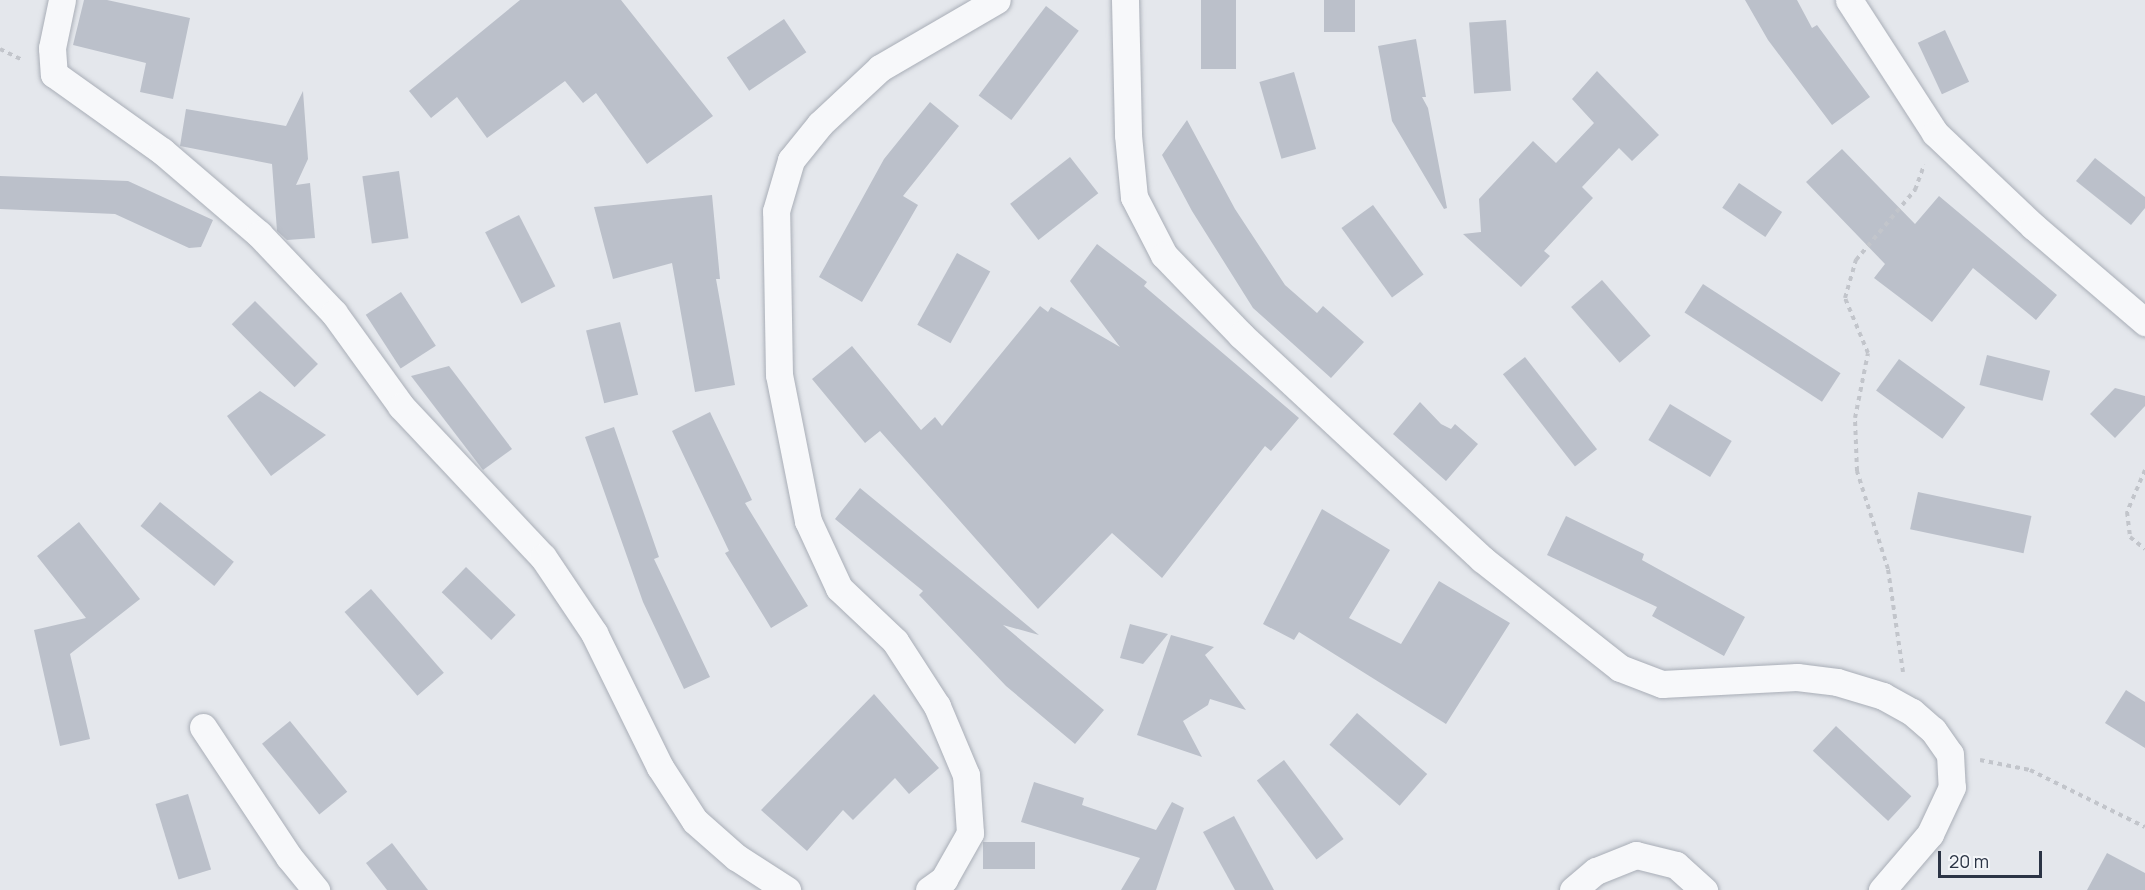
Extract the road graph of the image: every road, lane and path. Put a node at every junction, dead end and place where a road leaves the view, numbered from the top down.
1 (62, 0) edge
2 (997, 0) edge
3 (1125, 0) edge
4 (1850, 0) edge
5 (1935, 133) junction
6 (2145, 322) edge
7 (2145, 470) edge
8 (2145, 549) edge
9 (1912, 712) junction
10 (203, 727) dead end
11 (1950, 754) junction
12 (2145, 827) edge
13 (1704, 889) edge
14 (316, 890) edge
15 (787, 890) edge
16 (930, 890) edge
17 (1573, 890) edge
18 (1882, 890) edge

1 - 15 street
2 - 16 street
3 - 9 street
4 - 5 street
5 - 6 street
5 - 9 path
7 - 8 path
9 - 11 street
10 - 14 street
11 - 12 path
11 - 18 street
13 - 17 street

